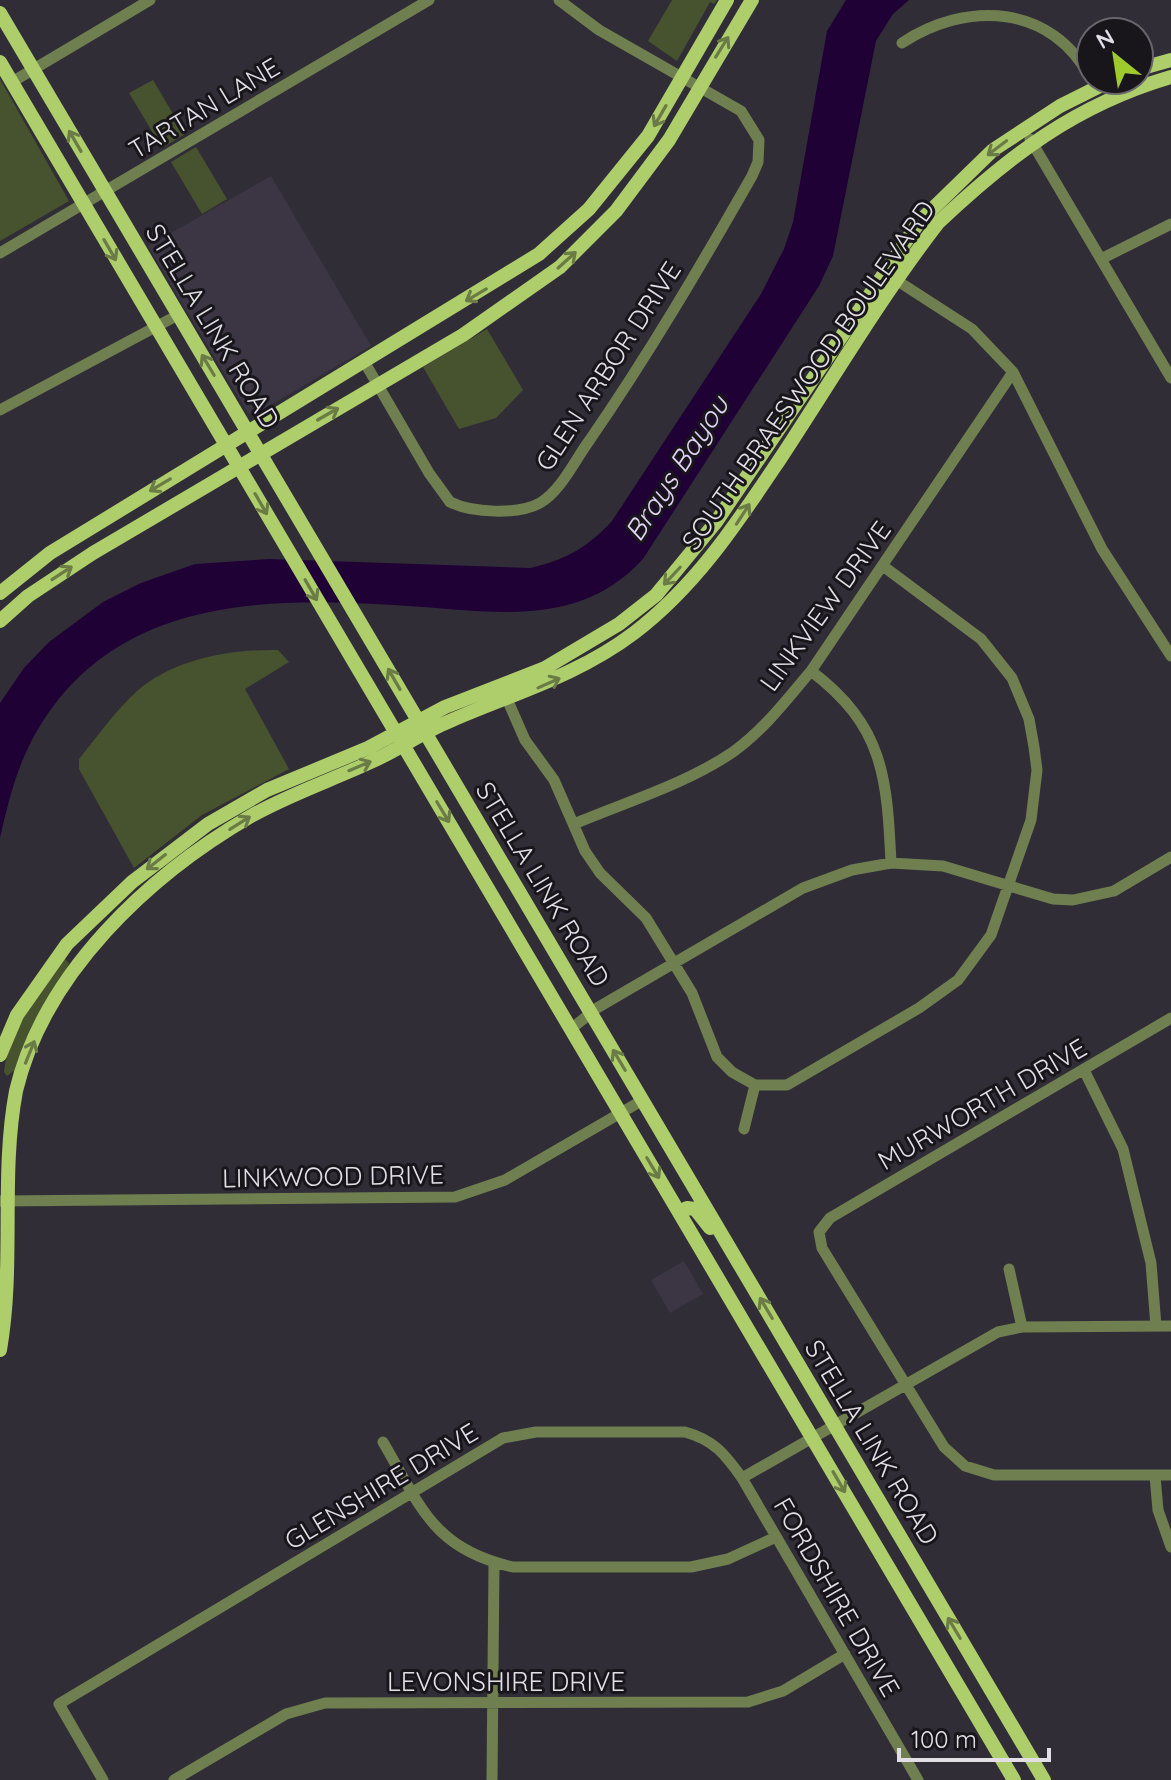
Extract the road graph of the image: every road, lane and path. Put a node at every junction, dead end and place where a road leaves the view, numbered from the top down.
1 (150, 0) edge
2 (429, 0) edge
3 (559, 0) edge
4 (727, 0) edge
5 (752, 0) edge
6 (0, 13) edge
7 (902, 43) dead end
8 (1075, 51) edge
9 (0, 62) edge
10 (33, 70) junction
11 (683, 76) junction
12 (1171, 77) edge
13 (12, 82) junction
14 (699, 85) junction
15 (1076, 96) edge
16 (1100, 96) edge
17 (1103, 102) junction
18 (1028, 135) junction
19 (105, 192) junction
20 (84, 205) junction
21 (579, 220) junction
22 (1171, 224) edge
23 (601, 227) junction
24 (0, 253) edge
25 (1101, 259) junction
26 (884, 273) junction
27 (898, 281) junction
28 (178, 315) junction
29 (156, 328) junction
30 (365, 363) junction
31 (1013, 372) junction
32 (1170, 374) edge
33 (377, 385) junction
34 (0, 410) edge
35 (248, 432) junction
36 (226, 445) junction
37 (260, 453) junction
38 (238, 466) junction
39 (82, 533) junction
40 (93, 553) junction
41 (883, 566) junction
42 (0, 593) edge
43 (0, 621) edge
44 (1171, 656) edge
45 (811, 671) junction
46 (507, 699) junction
47 (422, 726) junction
48 (400, 738) junction
49 (313, 778) junction
50 (574, 824) junction
51 (189, 837) junction
52 (197, 852) junction
53 (1171, 857) edge
54 (891, 863) junction
55 (1009, 885) junction
56 (539, 924) junction
57 (517, 937) junction
58 (67, 944) junction
59 (85, 957) junction
60 (674, 962) junction
61 (591, 1013) junction
62 (1171, 1018) edge
63 (571, 1029) junction
64 (0, 1055) edge
65 (1084, 1070) junction
66 (0, 1082) edge
67 (755, 1085) junction
68 (17, 1087) junction
69 (643, 1100) junction
70 (621, 1113) junction
71 (744, 1129) dead end
72 (2, 1201) edge
73 (679, 1212) junction
74 (734, 1255) junction
75 (1009, 1269) dead end
76 (1156, 1326) junction
77 (1171, 1326) edge
78 (1022, 1327) junction
79 (0, 1350) edge
80 (905, 1382) junction
81 (834, 1424) junction
82 (813, 1436) junction
83 (383, 1442) dead end
84 (1171, 1475) edge
85 (1155, 1476) junction
86 (742, 1478) junction
87 (412, 1492) junction
88 (776, 1537) junction
89 (1171, 1547) edge
90 (908, 1550) junction
91 (494, 1563) junction
92 (886, 1563) junction
93 (845, 1654) junction
94 (972, 1658) junction
95 (950, 1671) junction
96 (493, 1704) junction
97 (914, 1779) edge
98 (103, 1780) edge
99 (174, 1780) edge
100 (492, 1780) edge
101 (1014, 1780) edge
102 (1044, 1780) edge

1 - 10 street
2 - 19 street, TARTAN LANE
3 - 11 street
4 - 11 main road
14 -> 5 main road
6 - 10 main road, STELLA LINK ROAD
7 - 8 street
9 - 13 main road, STELLA LINK ROAD
10 - 13 street
19 -> 10 main road, STELLA LINK ROAD
11 - 14 street
11 -> 21 main road
12 - 17 main road, SOUTH BRAESWOOD BOULEVARD
13 - 20 main road, STELLA LINK ROAD
14 - 23 main road
14 - 33 street, GLEN ARBOR DRIVE
15 - 18 main road, SOUTH BRAESWOOD BOULEVARD
16 - 17 street
17 - 18 main road, SOUTH BRAESWOOD BOULEVARD
18 - 25 street
18 -> 26 main road, SOUTH BRAESWOOD BOULEVARD
18 - 27 main road, SOUTH BRAESWOOD BOULEVARD
19 - 20 street, TARTAN LANE
19 - 28 main road, STELLA LINK ROAD
20 - 24 street, TARTAN LANE
20 -> 29 main road, STELLA LINK ROAD
21 - 23 main road
21 -> 30 main road
22 - 25 street
33 -> 23 main road
25 - 32 street
26 - 27 street
26 -> 47 main road, SOUTH BRAESWOOD BOULEVARD
27 - 31 street
46 -> 27 main road, SOUTH BRAESWOOD BOULEVARD
28 - 29 street
35 -> 28 main road, STELLA LINK ROAD
29 - 34 street
29 - 36 main road, STELLA LINK ROAD
30 - 33 street, GLEN ARBOR DRIVE
30 - 35 main road
31 - 41 street, LINKVIEW DRIVE
31 - 44 street
37 -> 33 main road
35 - 36 main road
35 - 37 main road, STELLA LINK ROAD
36 - 38 main road, STELLA LINK ROAD
36 -> 39 main road
37 - 38 main road
47 -> 37 main road, STELLA LINK ROAD
38 - 40 main road
38 -> 48 main road, STELLA LINK ROAD
39 - 40 main road
39 - 42 main road
43 -> 40 main road
41 - 45 street, LINKVIEW DRIVE
41 - 55 street
45 - 50 street, LINKVIEW DRIVE
45 - 54 street
46 - 47 main road, SOUTH BRAESWOOD BOULEVARD
46 - 50 street
47 - 48 main road, SOUTH BRAESWOOD BOULEVARD
47 - 56 main road, STELLA LINK ROAD
48 - 49 main road, SOUTH BRAESWOOD BOULEVARD
48 -> 57 main road, STELLA LINK ROAD
49 - 51 main road, SOUTH BRAESWOOD BOULEVARD
52 -> 49 main road, SOUTH BRAESWOOD BOULEVARD
50 - 60 street
51 - 52 main road
51 -> 58 main road, SOUTH BRAESWOOD BOULEVARD
52 - 59 main road, SOUTH BRAESWOOD BOULEVARD
53 - 55 street
54 - 55 street
54 - 60 street
55 - 67 street
56 - 57 main road
56 - 61 main road, STELLA LINK ROAD
57 - 63 main road, STELLA LINK ROAD
58 - 59 main road
58 - 64 main road, SOUTH BRAESWOOD BOULEVARD
68 -> 59 main road, SOUTH BRAESWOOD BOULEVARD
60 - 61 street
60 - 67 street
61 - 63 street
69 -> 61 main road, STELLA LINK ROAD
62 - 65 street, MURWORTH DRIVE
63 - 70 main road, STELLA LINK ROAD
65 - 76 street
65 - 80 street, MURWORTH DRIVE
66 - 68 main road
67 - 71 street
68 - 72 main road, SOUTH BRAESWOOD BOULEVARD
69 - 70 street, LINKWOOD DRIVE
69 - 74 main road, STELLA LINK ROAD
70 - 72 street, LINKWOOD DRIVE
70 -> 73 main road, STELLA LINK ROAD
72 - 79 main road, SOUTH BRAESWOOD BOULEVARD
73 - 74 main road
73 - 82 main road, STELLA LINK ROAD
81 -> 74 main road, STELLA LINK ROAD
75 - 78 street
76 - 77 street
76 - 78 street
78 - 80 street
80 - 81 street
80 - 85 street
81 - 82 street
81 - 90 main road, STELLA LINK ROAD
82 - 86 street
82 -> 92 main road, STELLA LINK ROAD
83 - 87 street
84 - 85 street
85 - 89 street
86 - 87 street, GLENSHIRE DRIVE
86 - 88 street, FORDSHIRE DRIVE
87 - 91 street
87 - 98 street, GLENSHIRE DRIVE
88 - 91 street
88 - 93 street, FORDSHIRE DRIVE
90 - 92 main road
94 -> 90 main road, STELLA LINK ROAD
91 - 96 street
92 - 95 main road, STELLA LINK ROAD
93 - 96 street, LEVONSHIRE DRIVE
93 - 97 street, FORDSHIRE DRIVE
94 - 95 main road
94 - 102 main road, STELLA LINK ROAD
95 - 101 main road, STELLA LINK ROAD
96 - 99 street, LEVONSHIRE DRIVE
96 - 100 street

